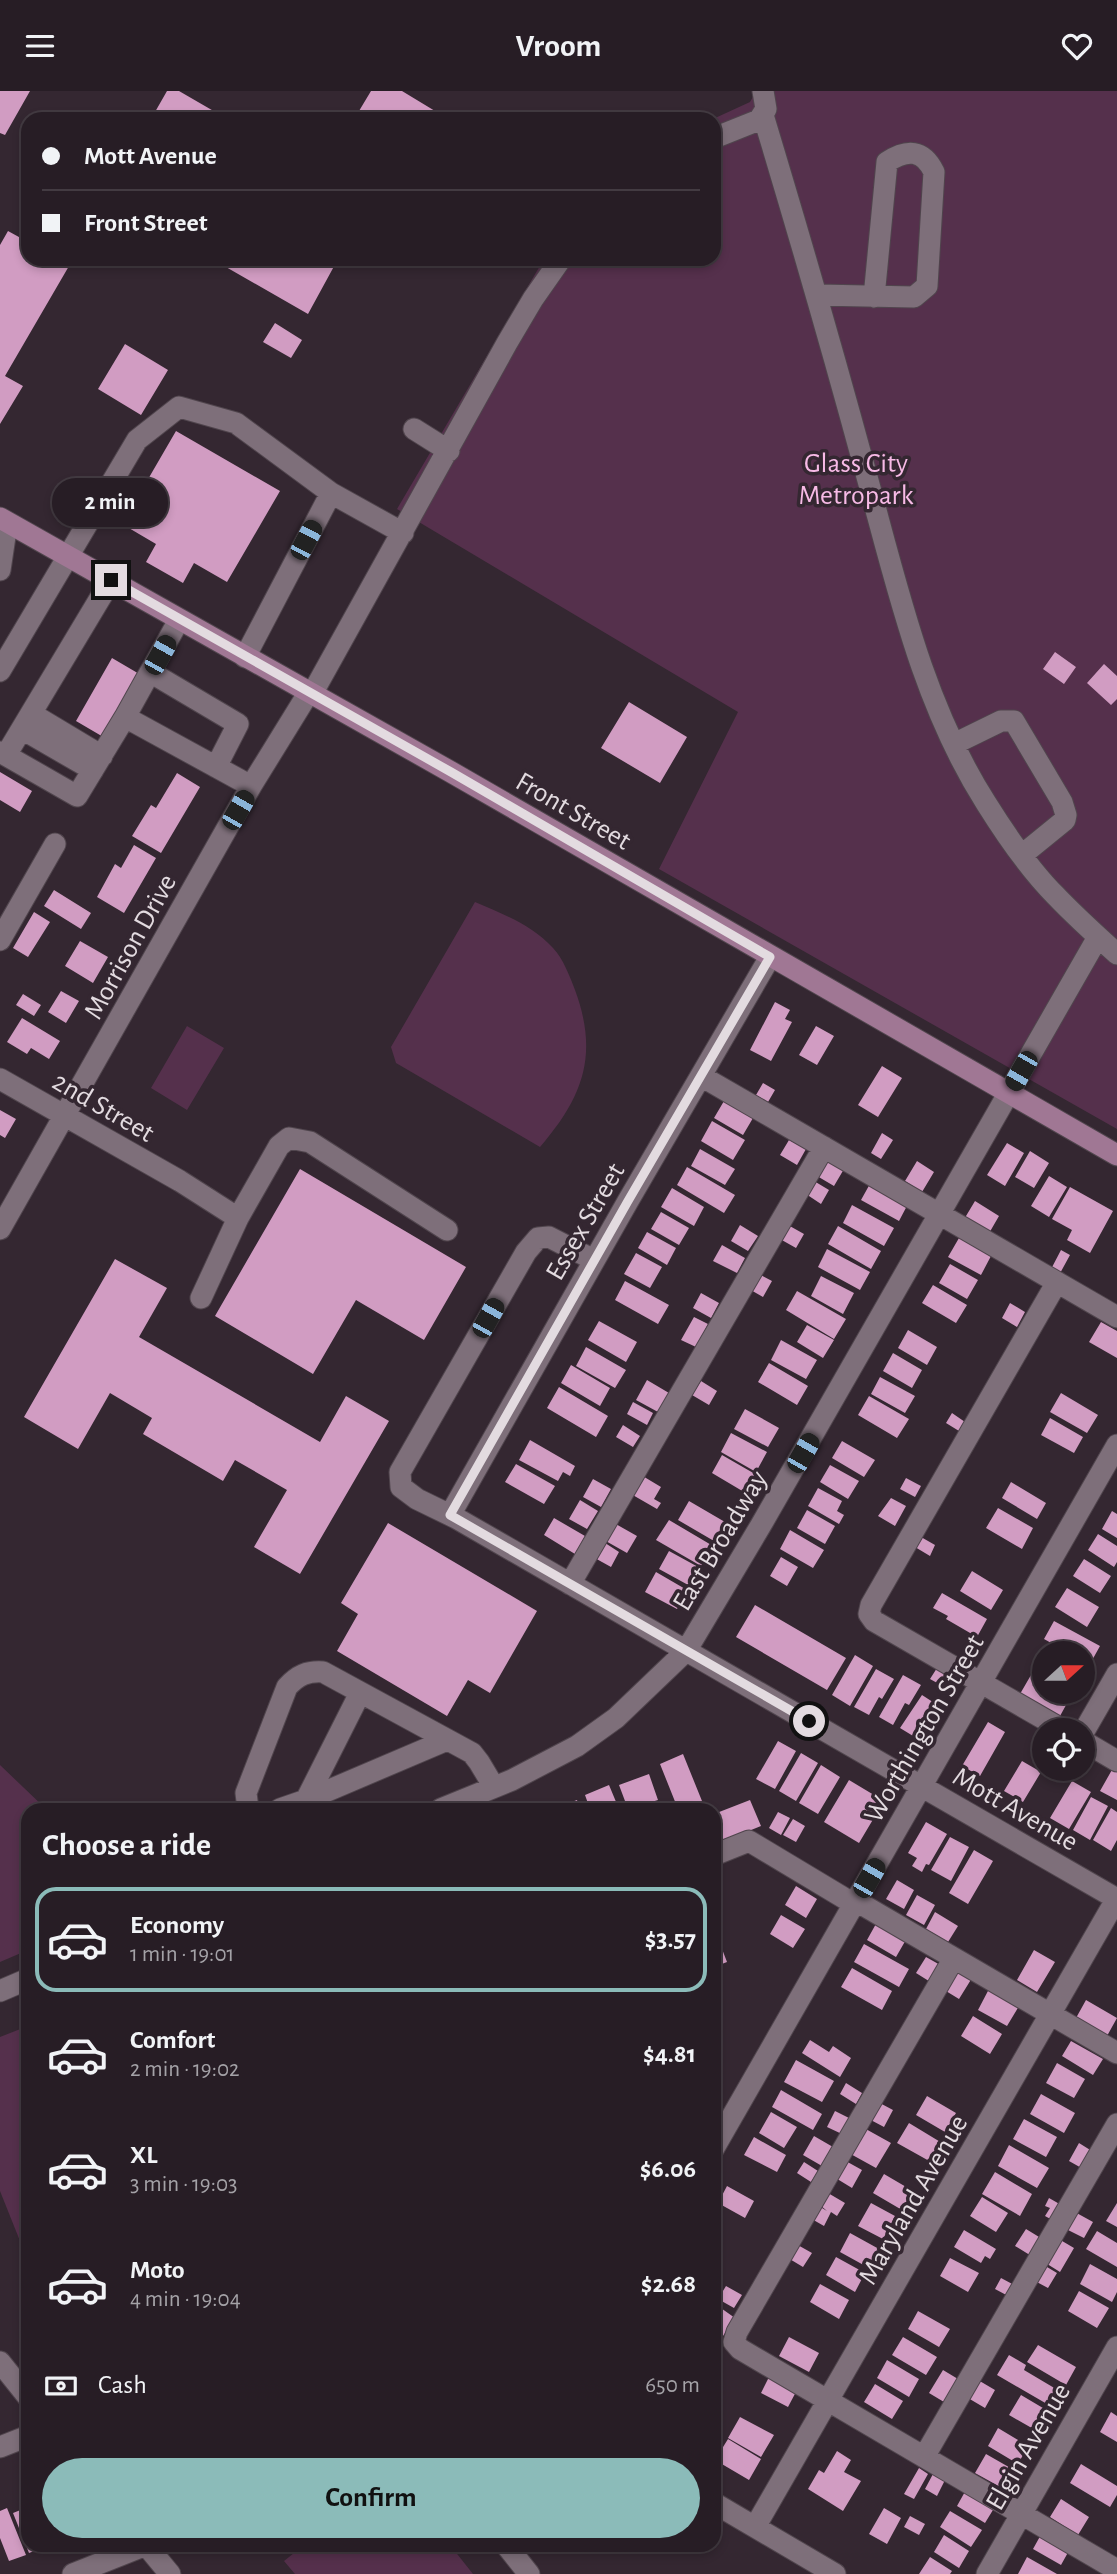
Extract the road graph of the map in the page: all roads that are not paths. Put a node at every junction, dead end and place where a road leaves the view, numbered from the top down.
1 (763, 91) edge
2 (763, 115) junction
3 (721, 135) edge
4 (556, 266) edge
5 (818, 296) junction
6 (874, 297) junction
7 (414, 429) dead end
8 (449, 451) junction
9 (331, 493) junction
10 (3, 520) edge
11 (403, 533) junction
12 (69, 556) junction
13 (0, 570) edge
14 (111, 580) junction
15 (179, 620) junction
16 (245, 657) junction
17 (0, 671) edge
18 (150, 672) junction
19 (310, 693) junction
20 (125, 717) junction
21 (27, 721) junction
22 (954, 744) junction
23 (3, 754) edge
24 (97, 763) junction
25 (216, 767) junction
26 (251, 786) junction
27 (55, 844) dead end
28 (1022, 855) junction
29 (1098, 937) junction
30 (0, 940) edge
31 (1117, 954) edge
32 (770, 957) junction
33 (701, 1076) junction
34 (0, 1079) edge
35 (1009, 1092) junction
36 (65, 1116) junction
37 (824, 1147) junction
38 (1117, 1155) edge
39 (939, 1214) junction
40 (238, 1218) junction
41 (0, 1229) edge
42 (447, 1230) dead end
43 (594, 1260) junction
44 (1057, 1282) junction
45 (201, 1298) dead end
46 (1117, 1317) edge
47 (1117, 1445) edge
48 (450, 1515) junction
49 (570, 1584) junction
50 (686, 1651) junction
51 (1117, 1674) edge
52 (981, 1682) junction
53 (360, 1693) junction
54 (1043, 1718) edge
55 (1092, 1718) edge
56 (447, 1740) junction
57 (1095, 1748) edge
58 (1117, 1761) edge
59 (922, 1786) junction
60 (494, 1787) junction
61 (306, 1800) junction
62 (247, 1803) edge
63 (297, 1803) edge
64 (455, 1803) edge
65 (721, 1852) edge
66 (1117, 1898) edge
67 (855, 1902) junction
68 (954, 1958) junction
69 (21, 1982) edge
70 (0, 1991) edge
71 (1050, 2014) junction
72 (1117, 2053) edge
73 (1117, 2124) edge
74 (721, 2136) edge
75 (1117, 2347) edge
76 (0, 2362) edge
77 (21, 2388) edge
78 (828, 2400) junction
79 (21, 2439) edge
80 (0, 2447) edge
81 (924, 2457) junction
82 (721, 2507) edge
83 (1021, 2513) junction
84 (755, 2527) junction
85 (128, 2552) edge
86 (152, 2552) edge
87 (512, 2552) edge
88 (1117, 2570) edge
89 (73, 2574) edge
90 (170, 2574) edge
91 (529, 2574) edge
92 (835, 2574) edge
93 (987, 2574) edge

1 - 2 street
2 - 3 street
2 - 5 street
4 - 8 street, Morrison Drive
5 - 6 street
5 - 22 street
6 - 6 street
7 - 8 street
8 - 11 street, Morrison Drive
9 - 11 street
9 - 12 street
9 - 16 street
10 - 12 main road, Front Street
10 - 13 street
11 - 19 street, Morrison Drive
12 - 14 main road, Front Street
12 - 17 street
14 - 15 main road, Front Street
14 - 21 street
15 - 16 main road, Front Street
15 - 18 street
16 - 19 main road, Front Street
18 - 20 street
18 - 25 street
19 - 26 street, Morrison Drive
19 - 32 main road, Front Street
20 - 24 street
20 - 25 street
21 - 23 street
21 - 24 street
22 - 28 street
22 - 28 street
23 - 24 street
25 - 26 street
26 - 36 street, Morrison Drive
27 - 30 street
28 - 29 street
29 - 31 street
29 - 35 street, East Broadway
32 - 33 street, Essex Street
32 - 35 main road, Front Street
33 - 37 street
33 - 43 street, Essex Street
34 - 36 street, 2nd Street
35 - 38 main road, Front Street
35 - 39 street, East Broadway
36 - 40 street, 2nd Street
36 - 41 street, Morrison Drive
37 - 39 street
37 - 49 street
39 - 44 street
39 - 50 street, East Broadway
40 - 42 street
40 - 45 street
43 - 48 street, Essex Street
43 - 48 street, Mott Avenue
44 - 46 street
44 - 52 street
47 - 52 street, Worthington Street
48 - 49 street, Mott Avenue
49 - 50 street, Mott Avenue
50 - 59 street, Mott Avenue
50 - 60 street, East Broadway
51 - 55 street
52 - 54 street
52 - 59 street, Worthington Street
53 - 56 street
53 - 61 street
53 - 62 street
56 - 60 street
56 - 61 street
57 - 58 street
59 - 66 street, Mott Avenue
59 - 67 street, Worthington Street
60 - 64 street, East Broadway
61 - 63 street
65 - 67 street
66 - 71 street, Maryland Avenue
67 - 68 street
67 - 74 street, Worthington Street
68 - 71 street
68 - 78 street
69 - 70 street
71 - 72 street
71 - 78 street, Maryland Avenue
73 - 81 street
75 - 83 street, Elgin Avenue
76 - 77 street
78 - 81 street
78 - 84 street, Maryland Avenue
79 - 80 street
81 - 83 street
82 - 84 street
83 - 88 street
83 - 93 street, Elgin Avenue
84 - 92 street
85 - 89 street
86 - 90 street
87 - 91 street

